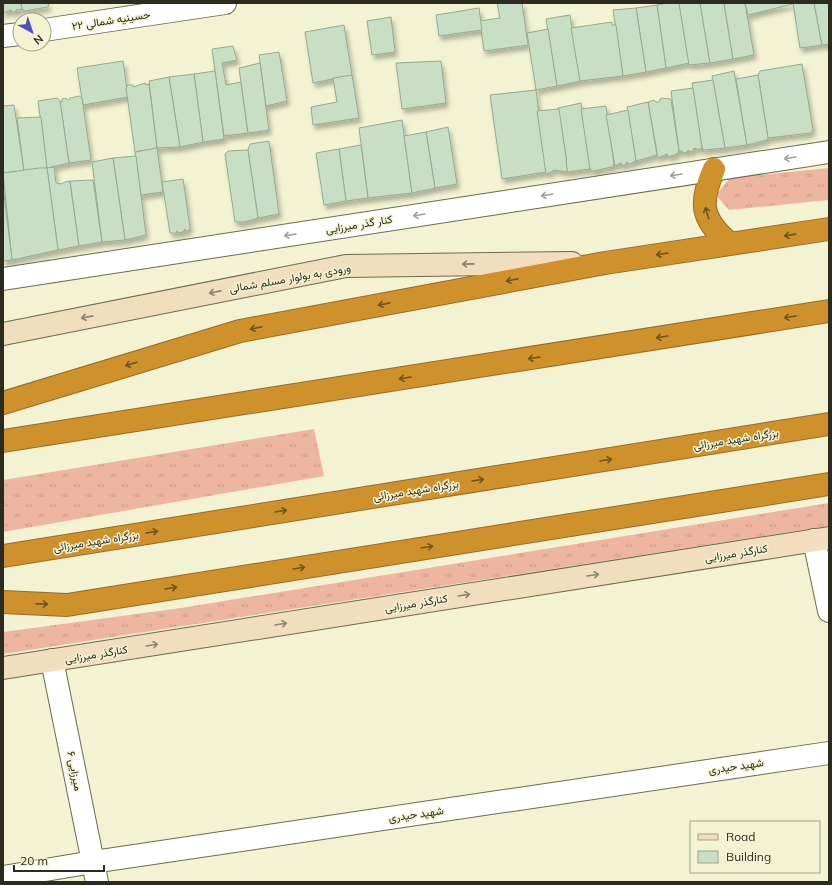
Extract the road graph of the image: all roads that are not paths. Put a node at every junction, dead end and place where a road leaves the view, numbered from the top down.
1 (225, 3) edge
2 (52, 29) edge
3 (829, 152) edge
4 (714, 170) junction
5 (829, 229) edge
6 (729, 244) junction
7 (605, 262) junction
8 (3, 279) edge
9 (829, 311) edge
10 (3, 334) edge
11 (3, 403) edge
12 (829, 424) edge
13 (3, 441) edge
14 (829, 484) edge
15 (821, 539) edge
16 (3, 556) edge
17 (3, 602) edge
18 (829, 611) edge
19 (52, 660) junction
20 (3, 668) edge
21 (829, 753) edge
22 (95, 872) edge
23 (3, 877) edge

1 - 2 street, حسینیه شمالی ۲۲
3 -> 4 street, کنار گذر میرزایی
6 -> 4 highway
4 -> 8 street, کنار گذر میرزایی
5 -> 6 highway
6 -> 7 highway
7 -> 10 main road, ورودی به بولوار مسلم شمالی
7 -> 11 highway
9 -> 13 highway
16 -> 12 highway, بزرگراه شهید میرزائی
17 -> 14 highway
15 - 18 street
19 -> 15 main road, کنارگذر میرزایی
19 - 20 main road, کنارگذر میرزایی
19 - 22 street, میرزایی ۶
21 - 22 street, شهید حیدری
22 - 23 street, شهید حیدری

